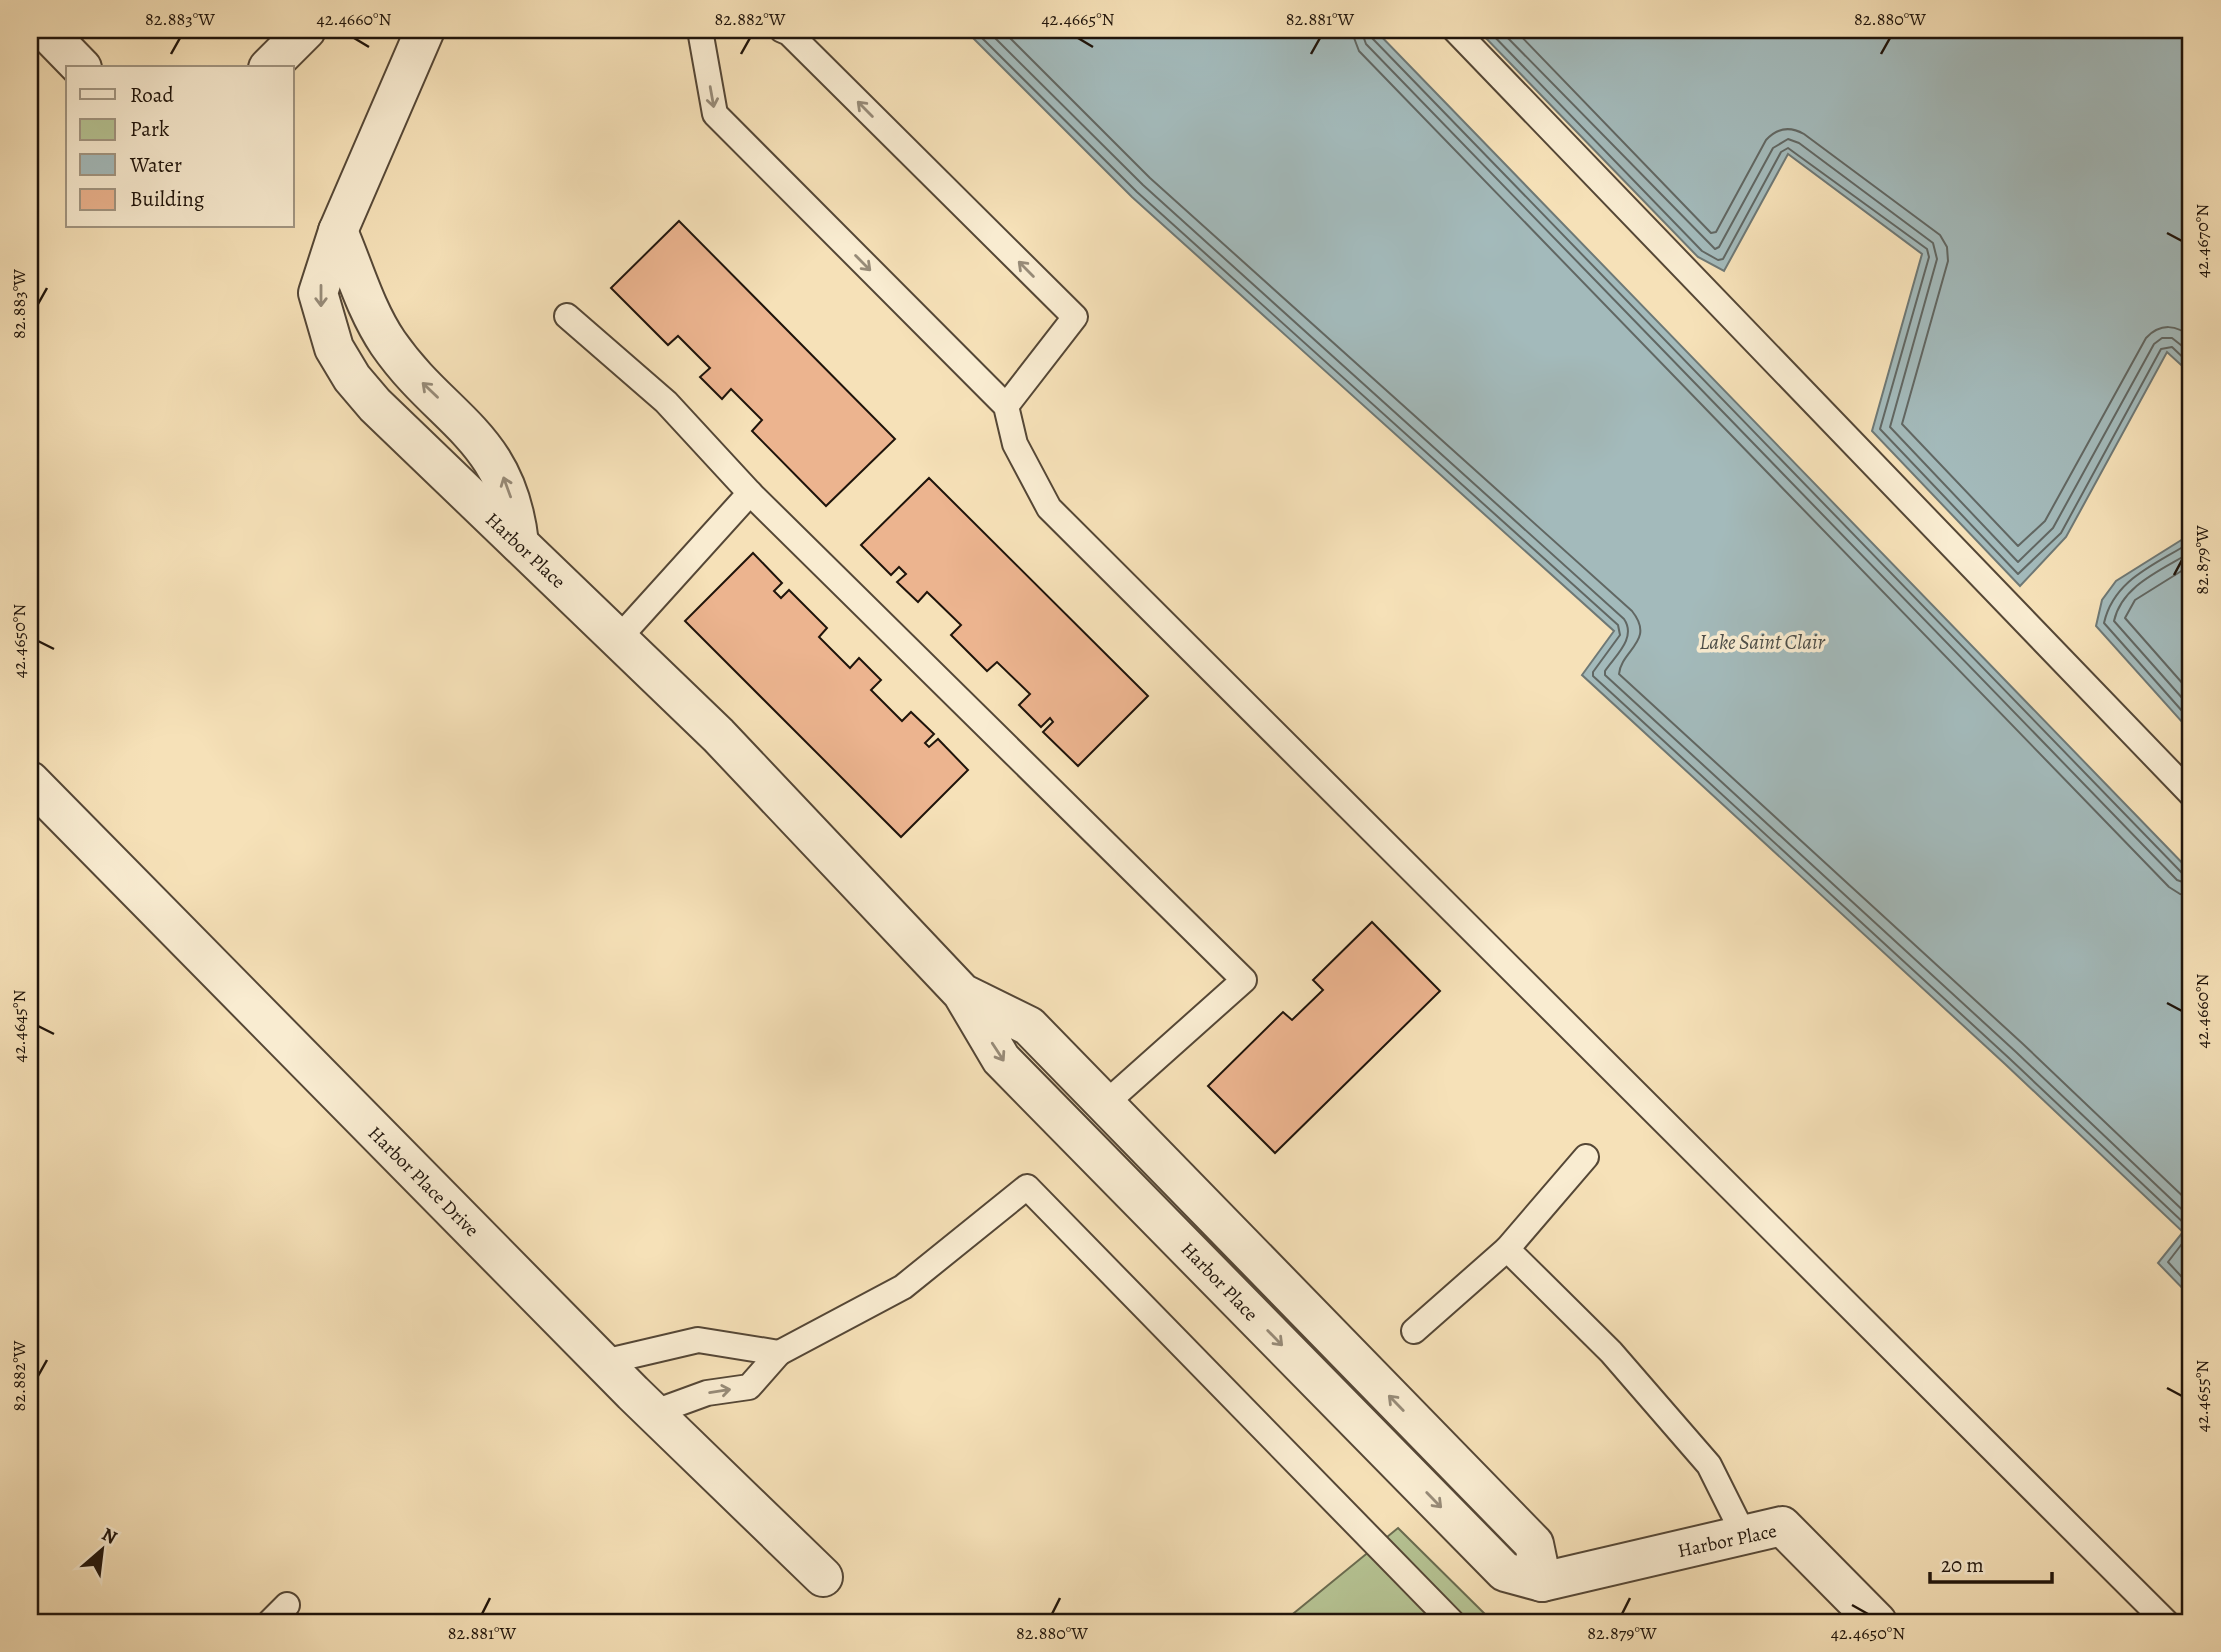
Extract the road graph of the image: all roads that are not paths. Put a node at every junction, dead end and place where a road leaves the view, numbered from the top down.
1 (45, 30) edge
2 (306, 30) edge
3 (425, 30) edge
4 (700, 30) edge
5 (782, 30) edge
6 (1455, 30) edge
7 (80, 66) edge
8 (270, 66) edge
9 (338, 231) junction
10 (567, 316) dead end
11 (334, 348) junction
12 (1006, 406) junction
13 (460, 422) junction
14 (426, 457) junction
15 (750, 493) junction
16 (519, 543) junction
17 (618, 639) junction
18 (30, 781) edge
19 (2191, 794) edge
20 (962, 993) junction
21 (1105, 1104) junction
22 (1586, 1157) dead end
23 (1180, 1181) junction
24 (1149, 1209) junction
25 (1507, 1249) junction
26 (1414, 1331) dead end
27 (779, 1353) junction
28 (604, 1363) junction
29 (655, 1412) junction
30 (1438, 1445) junction
31 (1408, 1474) junction
32 (1744, 1535) junction
33 (823, 1577) dead end
34 (1542, 1582) junction
35 (1452, 1622) edge
36 (1877, 1622) edge
37 (2166, 1622) edge

1 - 7 street
2 - 8 street
3 - 9 street, Harbor Place
4 -> 12 lane
12 -> 5 lane
6 - 19 lane
9 -> 11 street, Harbor Place
13 -> 9 street
10 - 15 lane
11 - 14 street, Harbor Place
11 - 16 street
12 - 37 lane
13 - 14 street
16 -> 13 street
14 - 16 street, Harbor Place
15 - 17 lane
15 - 21 lane
16 - 17 street, Harbor Place
17 - 20 street, Harbor Place
18 - 28 street, Harbor Place Drive
20 - 21 street, Harbor Place
20 -> 24 street, Harbor Place
21 - 23 street, Harbor Place
22 - 25 lane
23 - 24 street
30 -> 23 street, Harbor Place
24 -> 31 street, Harbor Place
25 - 26 lane
25 - 32 lane
27 - 28 lane
29 -> 27 lane
27 - 35 lane
28 - 29 street, Harbor Place Drive
29 - 33 street, Harbor Place Drive
30 - 31 street
30 - 34 street, Harbor Place
31 -> 34 street, Harbor Place
32 - 34 street, Harbor Place
32 - 36 street, Harbor Place

